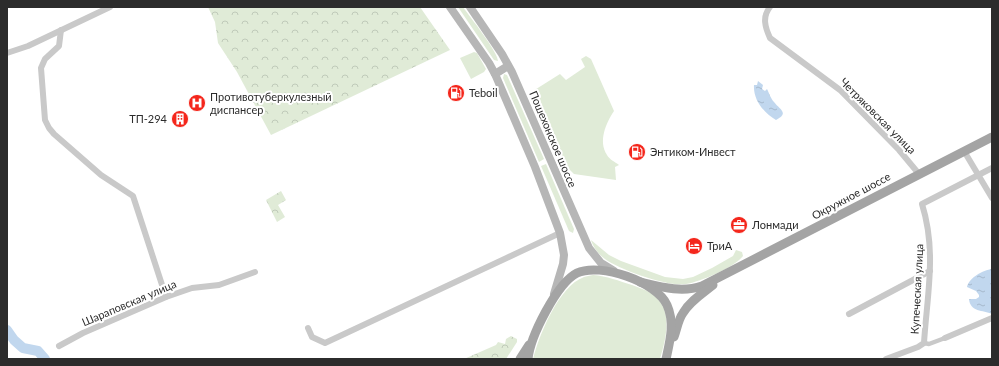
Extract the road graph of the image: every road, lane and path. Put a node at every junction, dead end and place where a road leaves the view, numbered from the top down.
1 (110, 7) edge
2 (450, 7) edge
3 (470, 7) edge
4 (770, 7) edge
5 (61, 30) junction
6 (7, 53) edge
7 (508, 66) junction
8 (495, 74) junction
9 (992, 137) edge
10 (964, 151) junction
11 (992, 168) edge
12 (919, 174) junction
13 (979, 175) junction
14 (992, 198) edge
15 (560, 233) junction
16 (930, 271) junction
17 (255, 272) dead end
18 (620, 274) junction
19 (722, 277) junction
20 (640, 282) junction
21 (166, 297) junction
22 (550, 304) junction
23 (849, 314) dead end
24 (992, 318) edge
25 (308, 328) dead end
26 (945, 338) joint
27 (532, 341) junction
28 (924, 343) junction
29 (59, 346) dead end
30 (520, 359) edge
31 (528, 359) edge
32 (666, 359) edge
33 (886, 359) edge

1 - 5 street
2 - 8 main road
3 - 7 main road, Пошехонское шоссе
4 - 12 street, Четряковская улица
5 - 6 street
5 - 21 street
7 - 8 main road
7 - 18 main road, Пошехонское шоссе
8 - 15 main road
9 - 10 main road, Окружное шоссе
10 - 12 main road, Окружное шоссе
10 - 13 street
11 - 13 street
12 - 19 main road, Окружное шоссе
13 - 14 street
13 - 16 street, Купеческая улица
15 - 22 main road
15 - 25 street
16 - 23 street
16 - 28 street, Купеческая улица
17 - 21 street, Шараповская улица
18 - 20 main road, Окружное шоссе
18 - 22 main road, Окружное шоссе
19 - 20 main road, Окружное шоссе
19 - 32 main road, Окружное шоссе
20 - 32 main road, Окружное шоссе
21 - 29 street, Шараповская улица
22 - 27 main road, Окружное шоссе
24 - 26 street
26 - 28 street
27 - 30 main road, Окружное шоссе
27 - 31 main road, Окружное шоссе
28 - 33 street

